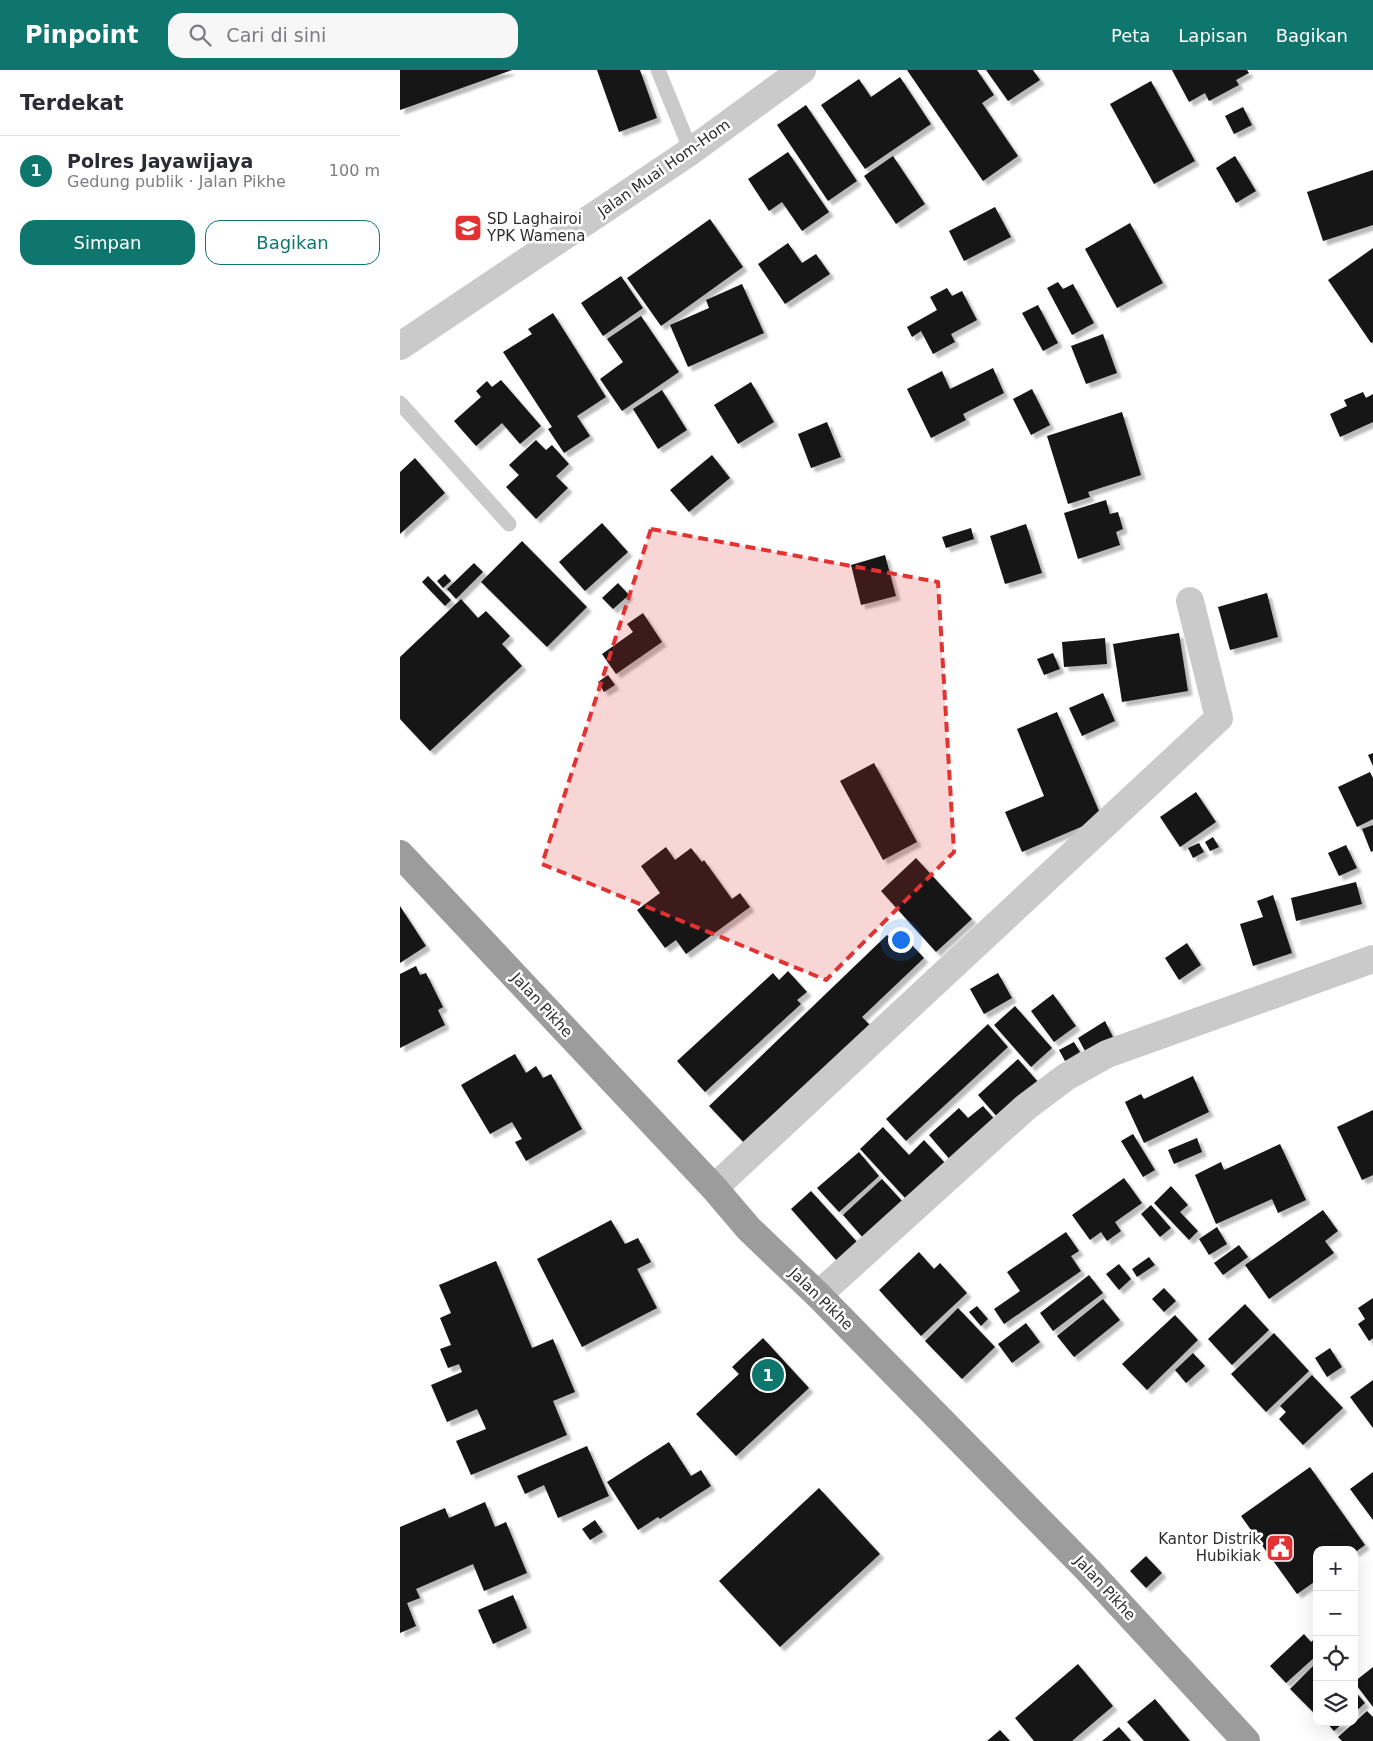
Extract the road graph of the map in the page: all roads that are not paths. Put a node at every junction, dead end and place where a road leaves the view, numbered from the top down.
1 (658, 70) edge
2 (802, 70) edge
3 (691, 151) junction
4 (400, 346) edge
5 (400, 403) edge
6 (509, 524) dead end
7 (1190, 601) dead end
8 (400, 854) edge
9 (1373, 959) edge
10 (714, 1188) junction
11 (818, 1295) junction
12 (1246, 1741) edge

1 - 3 lane
2 - 3 street, Jalan Muai Hom-Hom
3 - 4 street, Jalan Muai Hom-Hom
5 - 6 lane
7 - 10 street
8 - 10 highway, Jalan Pikhe
9 - 11 street
10 - 11 highway, Jalan Pikhe
11 - 12 highway, Jalan Pikhe

